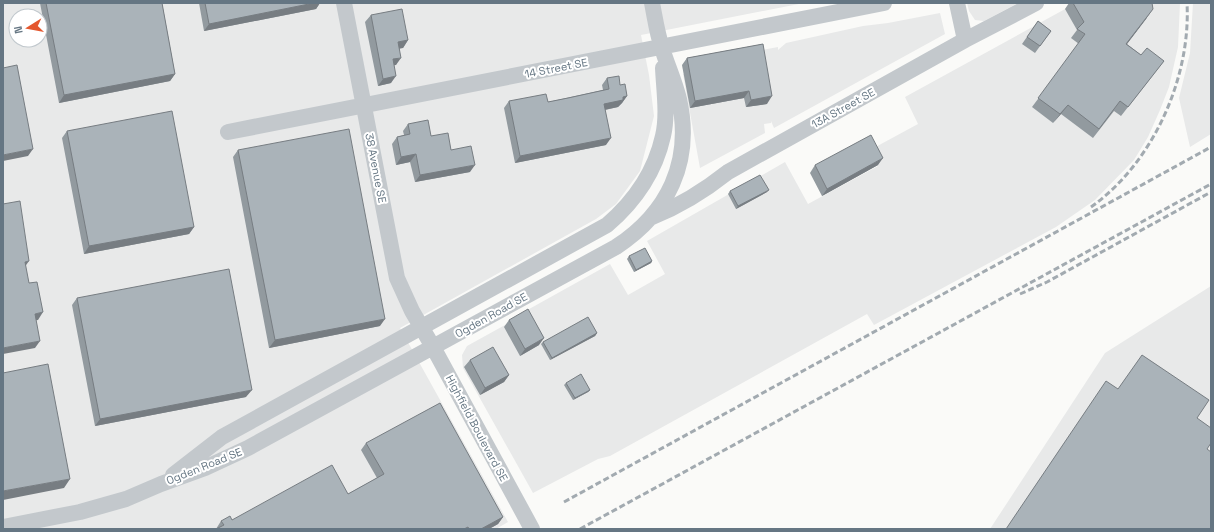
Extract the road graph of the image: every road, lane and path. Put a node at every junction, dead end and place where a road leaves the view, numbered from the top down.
1 (344, 3) edge
2 (652, 3) edge
3 (884, 3) edge
4 (957, 3) edge
5 (1036, 3) edge
6 (965, 40) junction
7 (661, 47) junction
8 (364, 106) junction
9 (228, 132) dead end
10 (652, 217) junction
11 (421, 328) junction
12 (433, 347) junction
13 (161, 484) junction
14 (3, 527) edge
15 (532, 529) edge

1 - 8 street, 38 Avenue SE
2 - 7 street, Ogden Road SE
3 - 7 street, 14 Street SE
4 - 6 street
5 - 6 street, 13A Street SE
6 - 10 street, 13A Street SE
7 - 8 street, 14 Street SE
7 - 10 street, Ogden Road SE
7 - 11 street, Ogden Road SE
8 - 9 street, 14 Street SE
8 - 11 street, 38 Avenue SE
10 - 12 street, Ogden Road SE
11 - 12 street, Highfield Boulevard SE
11 - 13 street, Ogden Road SE
12 - 13 street, Ogden Road SE
12 - 15 street, Highfield Boulevard SE
13 - 14 street, Ogden Road SE

